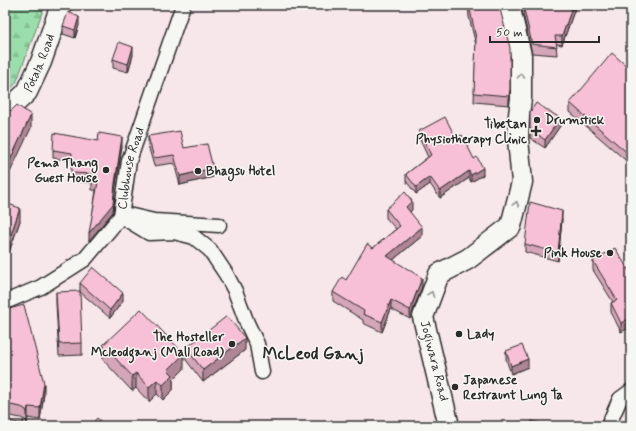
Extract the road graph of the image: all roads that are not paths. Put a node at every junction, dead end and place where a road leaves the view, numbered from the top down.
1 (61, 5) edge
2 (183, 5) edge
3 (509, 5) edge
4 (5, 113) edge
5 (122, 215) junction
6 (219, 225) dead end
7 (5, 302) edge
8 (262, 372) dead end
9 (631, 391) edge
10 (450, 426) edge
11 (608, 426) edge

1 - 4 street, Potala Road
2 - 5 street, Clubhouse Road
10 -> 3 street, Jogiwara Road
5 - 6 street
5 - 7 street, Clubhouse Road
5 - 8 street
9 - 11 street

